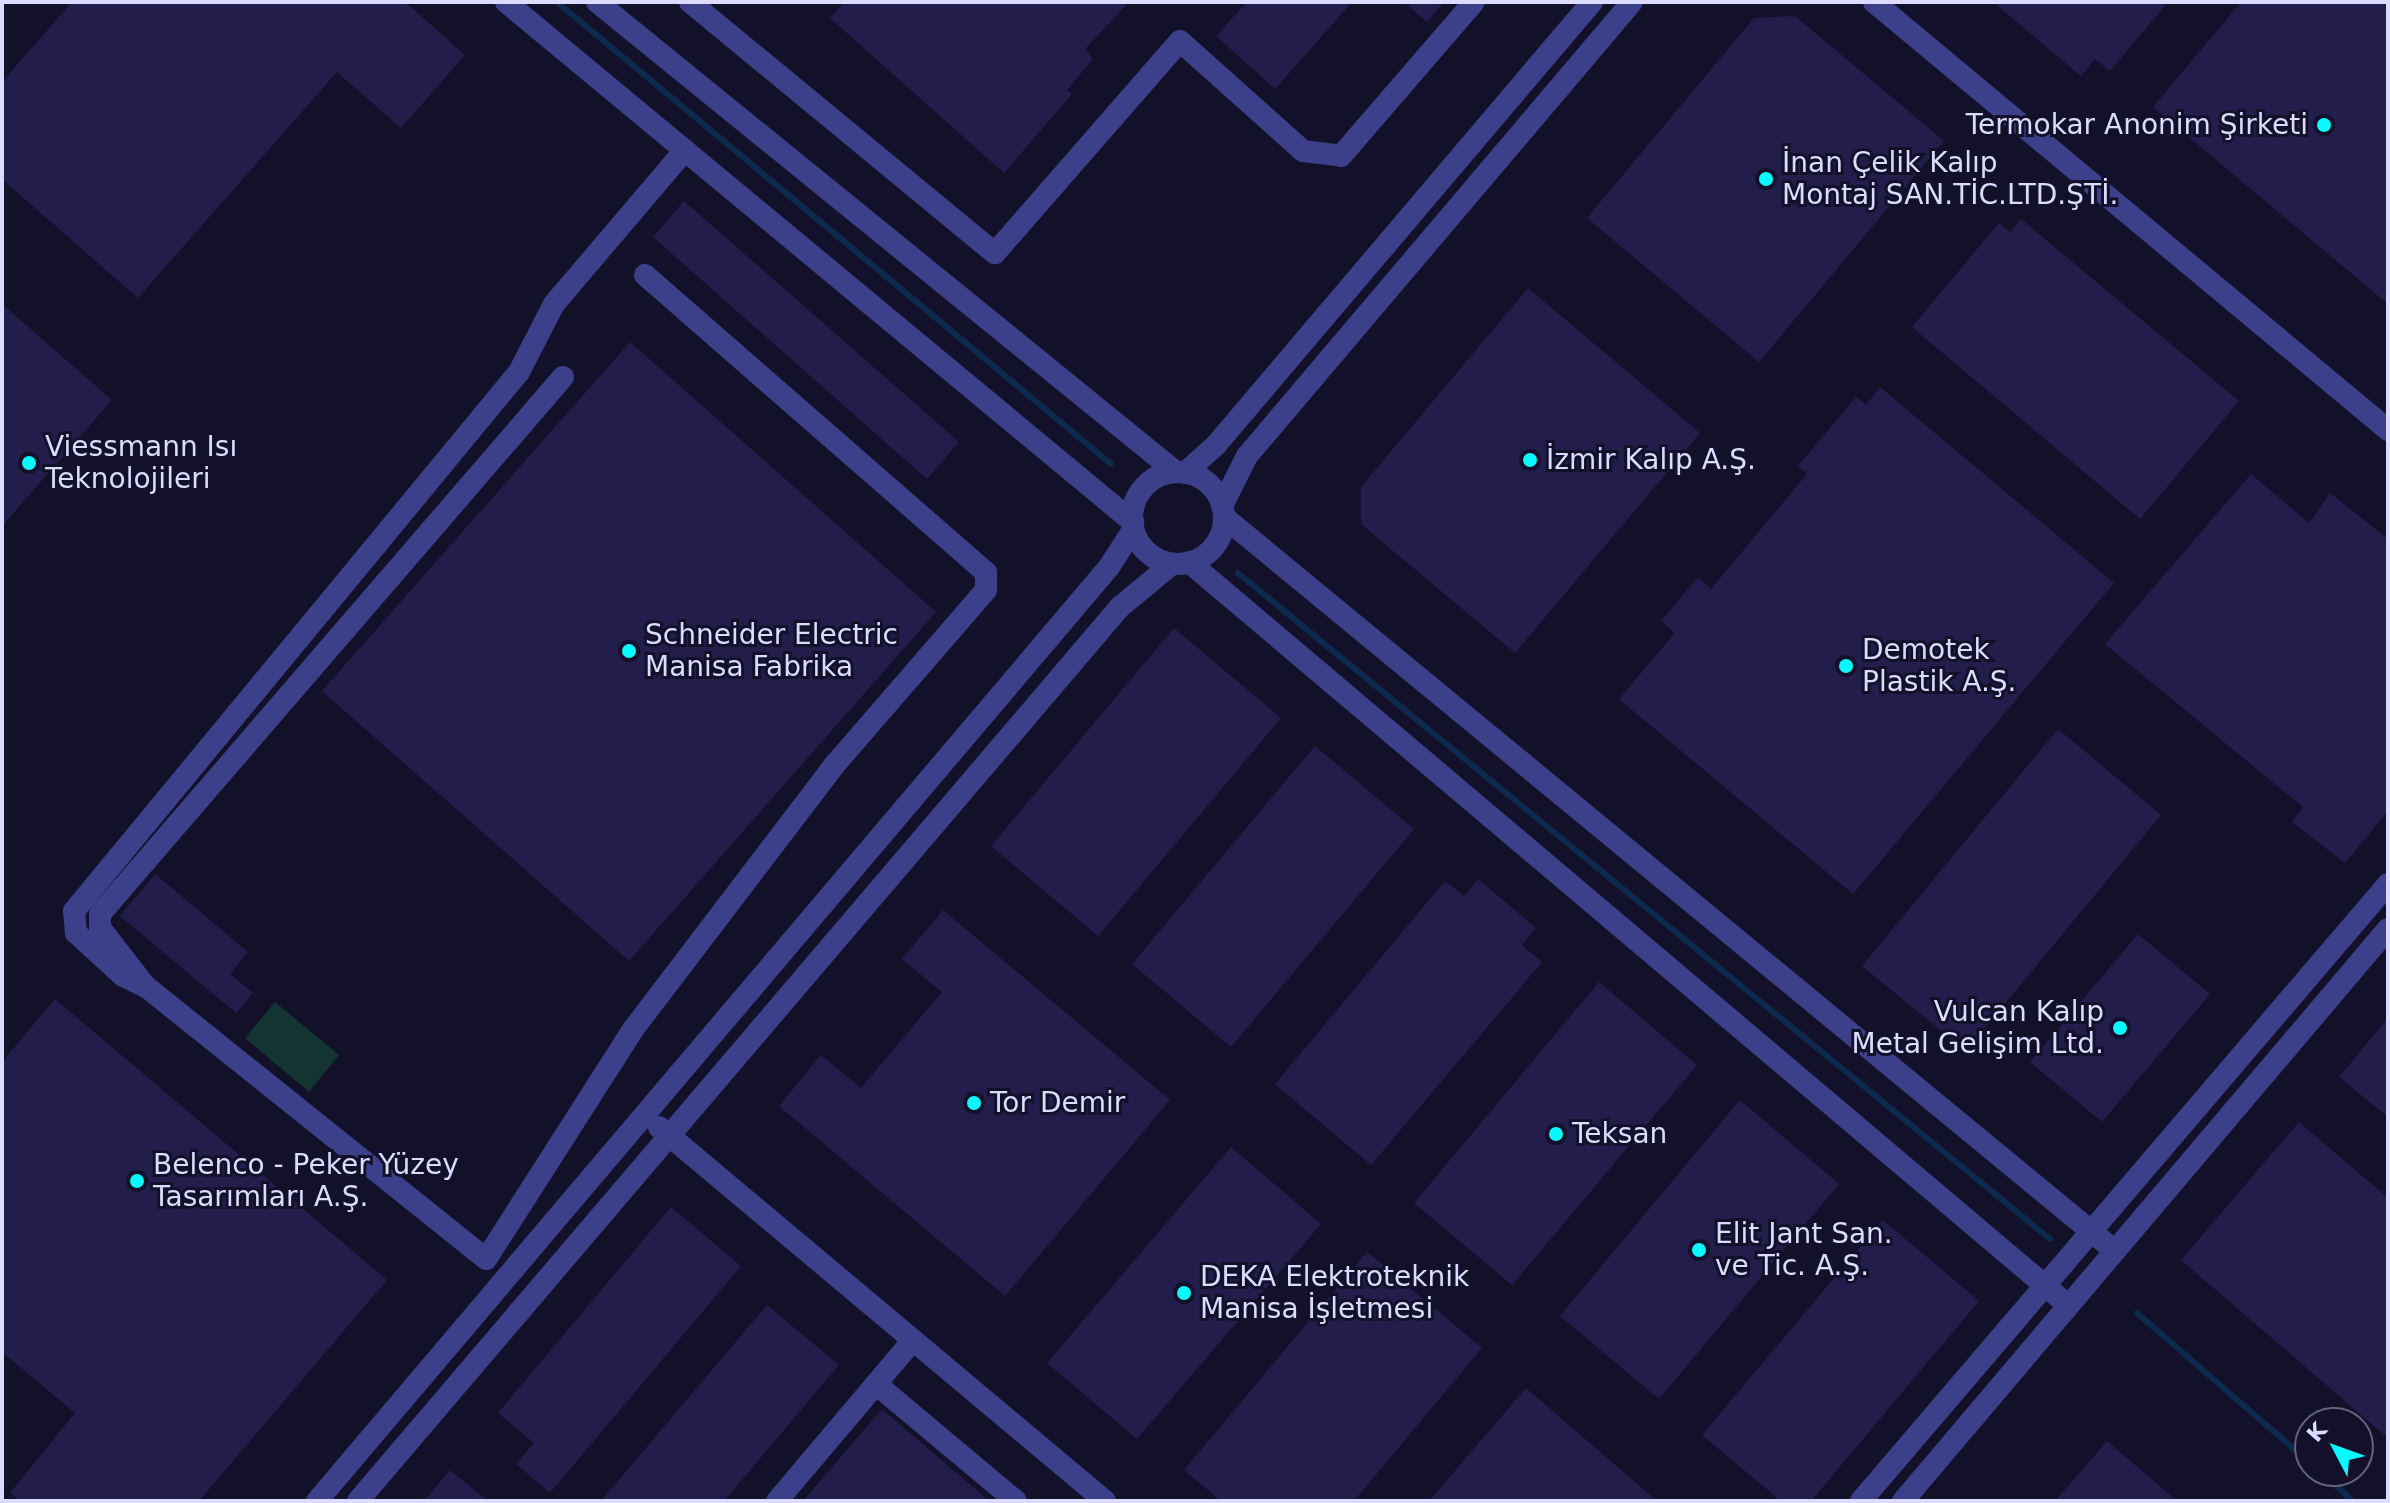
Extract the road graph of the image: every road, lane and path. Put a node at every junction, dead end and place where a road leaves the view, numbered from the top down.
1 (506, 2) edge
2 (597, 2) edge
3 (690, 2) edge
4 (1474, 2) edge
5 (1592, 2) edge
6 (1632, 2) edge
7 (1874, 2) edge
8 (685, 150) junction
9 (645, 275) dead end
10 (563, 377) dead end
11 (2388, 430) edge
12 (1181, 473) junction
13 (1223, 512) junction
14 (1133, 526) junction
15 (1180, 563) junction
16 (2388, 884) edge
17 (2388, 929) edge
18 (146, 987) junction
19 (645, 1117) junction
20 (670, 1136) junction
21 (2090, 1231) junction
22 (2115, 1251) junction
23 (486, 1259) junction
24 (507, 1278) junction
25 (2047, 1283) junction
26 (2068, 1305) junction
27 (913, 1340) junction
28 (876, 1384) junction
29 (1101, 1500) edge
30 (317, 1501) edge
31 (358, 1501) edge
32 (777, 1501) edge
33 (1016, 1501) edge
34 (1861, 1501) edge
35 (1903, 1501) edge

1 - 8 street
2 - 12 street
3 - 4 street
5 - 12 street
6 - 13 street
7 - 11 street
8 - 14 street
8 - 18 street
9 - 23 street
10 - 18 street
12 - 13 street
12 - 14 street
13 - 15 street
13 - 21 street
14 - 15 street
14 - 19 street
15 - 20 street
15 - 25 street
16 - 21 street
17 - 22 street
18 - 23 street
19 - 20 street
19 - 24 street
20 - 27 street
20 - 31 street
21 - 22 street
21 - 25 street
22 - 26 street
23 - 24 street
24 - 30 street
25 - 26 street
25 - 34 street
26 - 35 street
27 - 28 street
27 - 29 street
28 - 32 street
28 - 33 street

